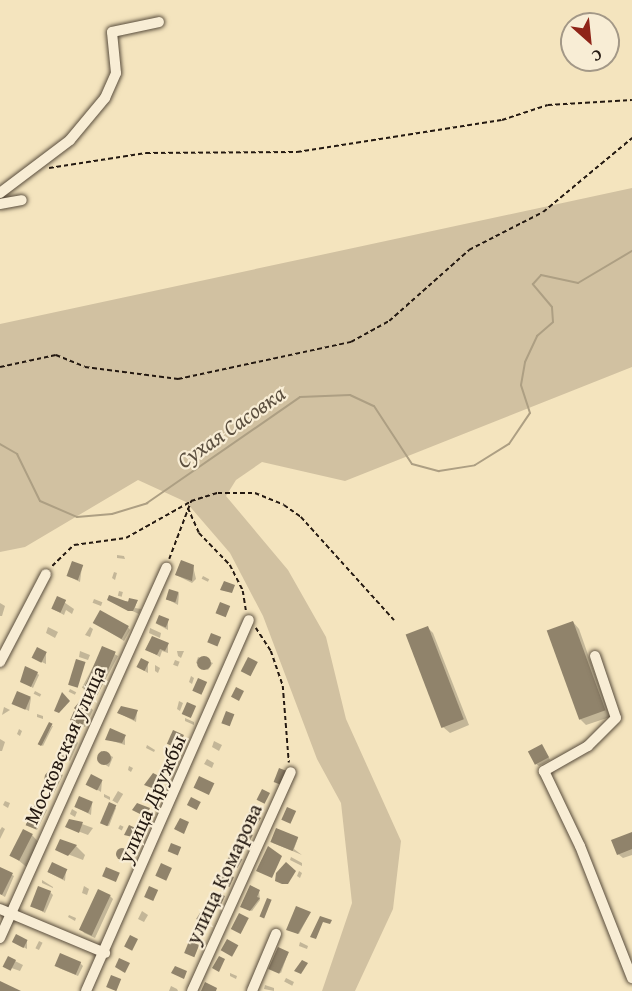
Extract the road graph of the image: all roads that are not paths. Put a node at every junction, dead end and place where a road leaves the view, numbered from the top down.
1 (159, 22) dead end
2 (0, 193) edge
3 (22, 200) dead end
4 (0, 204) edge
5 (166, 568) road end
6 (46, 574) road end
7 (249, 620) dead end
8 (595, 656) dead end
9 (0, 662) edge
10 (291, 772) dead end
11 (0, 909) edge
12 (11, 914) junction
13 (276, 934) dead end
14 (0, 938) edge
15 (105, 953) junction
16 (632, 978) edge
17 (86, 991) edge
18 (192, 991) edge
19 (252, 991) edge

1 - 2 street
3 - 4 street
5 - 12 street, Московская улица
6 - 9 street
7 - 15 street, улица Дружбы
8 - 16 street
10 - 18 street, улица Комарова
11 - 12 street
12 - 14 street, Московская улица
12 - 15 street
13 - 19 street
15 - 17 street, улица Дружбы

